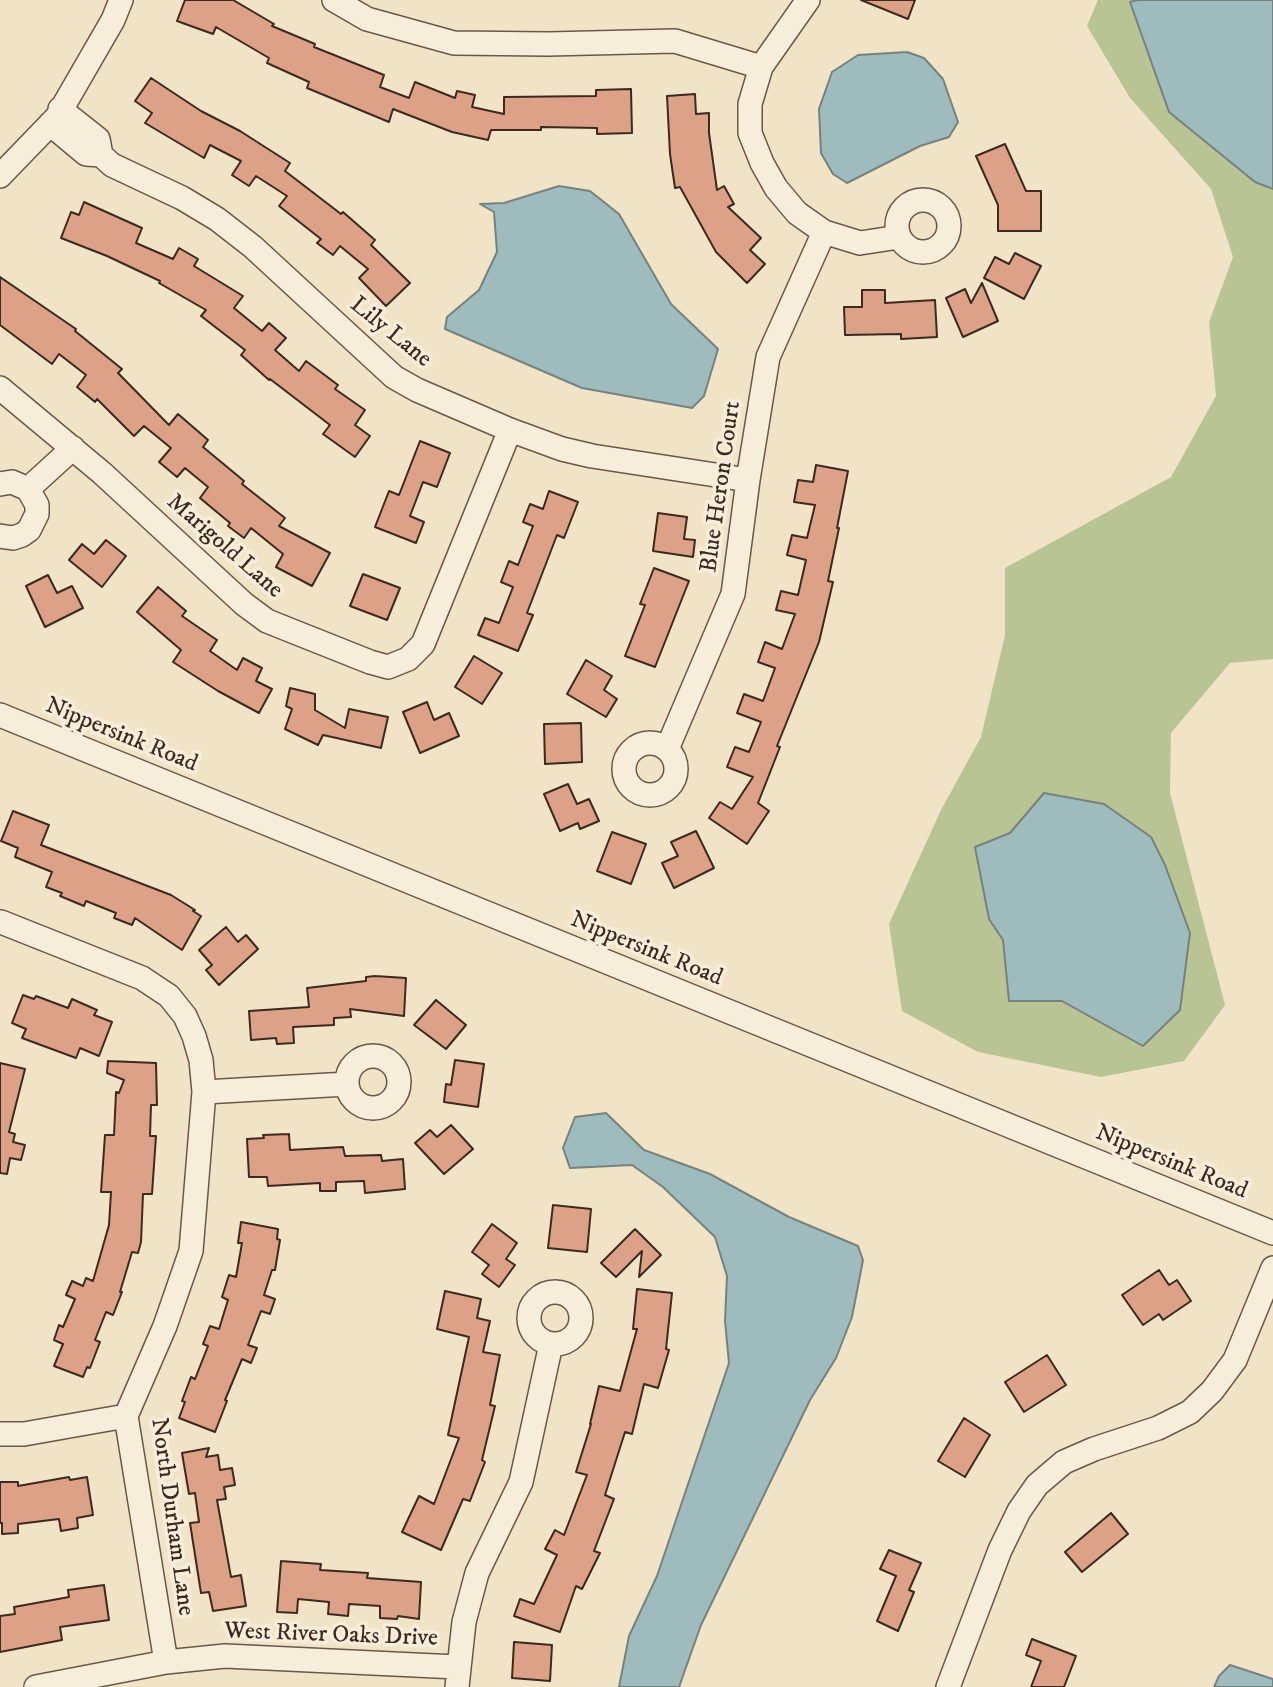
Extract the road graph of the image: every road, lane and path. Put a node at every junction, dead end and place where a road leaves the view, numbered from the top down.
1 (121, 0) edge
2 (334, 0) edge
3 (808, 0) edge
4 (761, 67) junction
5 (55, 117) junction
6 (0, 176) edge
7 (824, 232) junction
8 (899, 237) dead end
9 (0, 388) edge
10 (510, 430) junction
11 (73, 448) junction
12 (748, 480) junction
13 (0, 484) edge
14 (28, 489) junction
15 (0, 536) edge
16 (0, 715) edge
17 (667, 749) dead end
18 (0, 906) edge
19 (0, 924) edge
20 (347, 1084) dead end
21 (204, 1092) junction
22 (1273, 1233) edge
23 (1273, 1268) edge
24 (551, 1345) dead end
25 (126, 1416) junction
26 (0, 1434) edge
27 (166, 1662) junction
28 (457, 1677) edge
29 (36, 1687) edge
30 (948, 1687) edge

1 - 5 street
2 - 4 street
3 - 4 street
4 - 7 street
5 - 6 street
5 - 10 street, Lily Lane
7 - 8 street
7 - 12 street, Blue Heron Court
9 - 11 street, Marigold Lane
10 - 11 street, Marigold Lane
10 - 12 street, Lily Lane
11 - 14 street
12 - 17 street, Blue Heron Court
13 - 14 street
14 - 15 street
16 - 22 street, Nippersink Road
18 - 19 street
19 - 21 street, North Durham Lane
20 - 21 street
21 - 25 street, North Durham Lane
23 - 30 street
24 - 28 street
25 - 26 street
25 - 27 street, North Durham Lane
27 - 28 street, West River Oaks Drive
27 - 29 street, West River Oaks Drive

